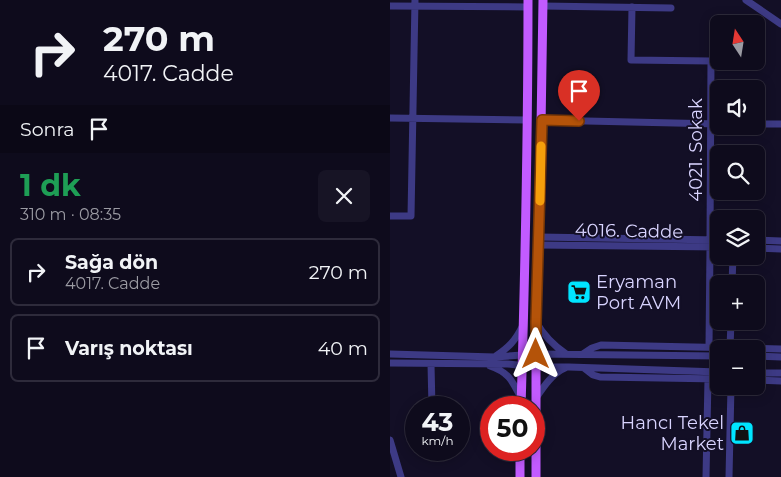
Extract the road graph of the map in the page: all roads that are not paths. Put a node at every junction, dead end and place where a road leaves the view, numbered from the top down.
1 (746, 0) edge
2 (415, 3) edge
3 (543, 3) edge
4 (528, 4) edge
5 (390, 6) edge
6 (632, 7) junction
7 (671, 8) dead end
8 (781, 24) edge
9 (712, 80) edge
10 (390, 118) edge
11 (414, 119) junction
12 (527, 120) junction
13 (542, 120) junction
14 (710, 124) edge
15 (765, 124) edge
16 (781, 124) edge
17 (715, 135) edge
18 (711, 210) edge
19 (390, 216) edge
20 (765, 240) edge
21 (538, 241) junction
22 (781, 241) edge
23 (710, 244) joint
24 (765, 248) edge
25 (781, 248) edge
26 (536, 322) junction
27 (524, 325) junction
28 (709, 347) joint
29 (765, 349) edge
30 (781, 349) edge
31 (390, 354) edge
32 (536, 354) junction
33 (566, 354) junction
34 (583, 354) junction
35 (523, 355) junction
36 (710, 356) edge
37 (765, 356) edge
38 (781, 356) edge
39 (495, 357) junction
40 (390, 363) edge
41 (431, 364) junction
42 (485, 365) junction
43 (523, 366) junction
44 (536, 367) junction
45 (570, 367) junction
46 (584, 368) junction
47 (710, 372) edge
48 (765, 373) edge
49 (781, 373) edge
50 (708, 379) joint
51 (765, 380) edge
52 (781, 381) edge
53 (731, 395) edge
54 (432, 396) edge
55 (519, 396) edge
56 (522, 396) edge
57 (536, 396) edge
58 (537, 396) edge
59 (390, 440) edge
60 (520, 461) edge
61 (536, 461) edge
62 (401, 477) edge
63 (520, 477) edge
64 (536, 477) edge
65 (706, 477) edge
66 (729, 477) edge

1 - 8 street
2 - 4 street
2 - 5 street
2 - 11 street
3 - 6 street
3 - 13 main road
4 - 12 main road
6 - 7 street
6 - 9 street, 4021. Sokak
10 - 11 street
11 - 12 street
11 - 19 street
12 - 27 main road
13 - 14 street
13 - 21 main road
15 - 16 street
17 - 18 street, 4021. Sokak
20 - 22 street
21 - 23 street, 4016. Cadde
21 - 26 main road
23 - 28 street, 4021. Sokak
24 - 25 street
26 - 32 main road
26 - 33 street
27 - 35 main road
27 - 39 street
28 - 34 street
29 - 30 street
31 - 39 street
32 - 33 street
32 - 35 street
32 - 44 main road
33 - 34 street
34 - 36 street
35 - 39 street
35 - 43 main road
37 - 38 street
40 - 41 street
41 - 42 street
41 - 54 street
42 - 43 street
42 - 55 street
43 - 44 street
43 - 56 main road
44 - 45 street
44 - 57 main road
45 - 46 street
45 - 58 street
46 - 47 street
46 - 50 street
48 - 49 street
50 - 65 street
51 - 52 street
53 - 66 street
59 - 62 street
60 - 63 main road
61 - 64 main road

